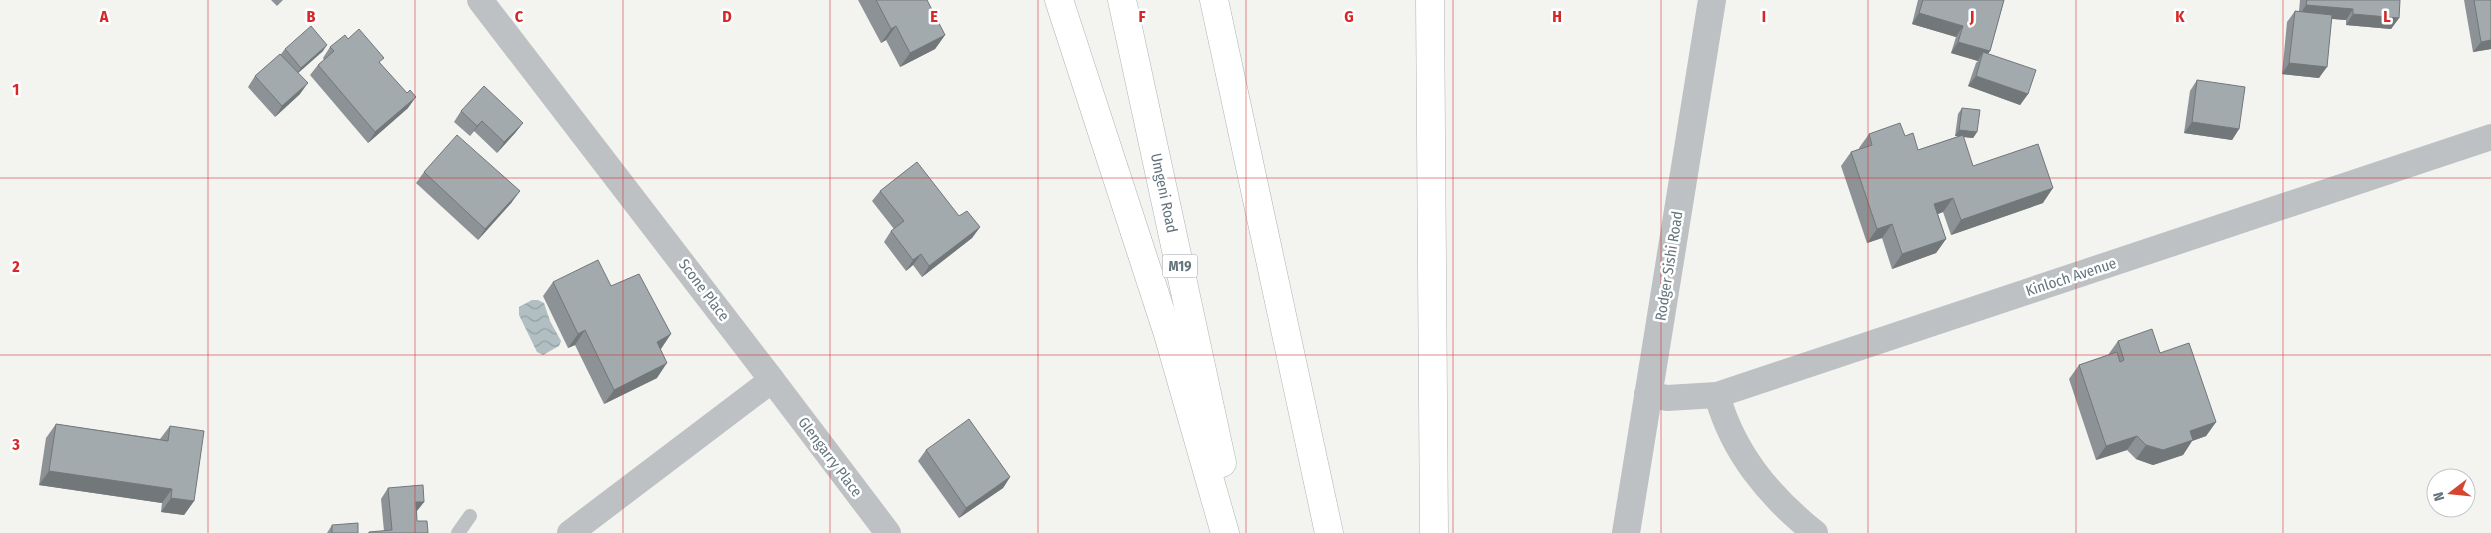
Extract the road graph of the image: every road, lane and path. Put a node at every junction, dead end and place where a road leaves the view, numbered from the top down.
1 (480, 0) edge
2 (1059, 0) edge
3 (1122, 0) edge
4 (1214, 0) edge
5 (1430, 0) edge
6 (1712, 0) edge
7 (2491, 137) edge
8 (772, 380) junction
9 (1648, 394) junction
10 (1717, 395) junction
11 (470, 516) dead end
12 (458, 533) edge
13 (570, 533) edge
14 (888, 533) edge
15 (1225, 533) edge
16 (1238, 533) edge
17 (1329, 533) edge
18 (1434, 533) edge
19 (1626, 533) edge
20 (1815, 533) edge

1 - 8 street, Scone Place
2 - 15 highway
3 - 16 highway, Umgeni Road / M19
4 - 17 highway
5 - 18 highway
6 - 9 street, Rodger Sishi Road
7 - 10 street, Kinloch Avenue
8 - 13 street
8 - 14 street, Glengarry Place
9 - 10 street, Kinloch Avenue
9 - 19 street, Rodger Sishi Road
10 - 20 street
11 - 12 lane

